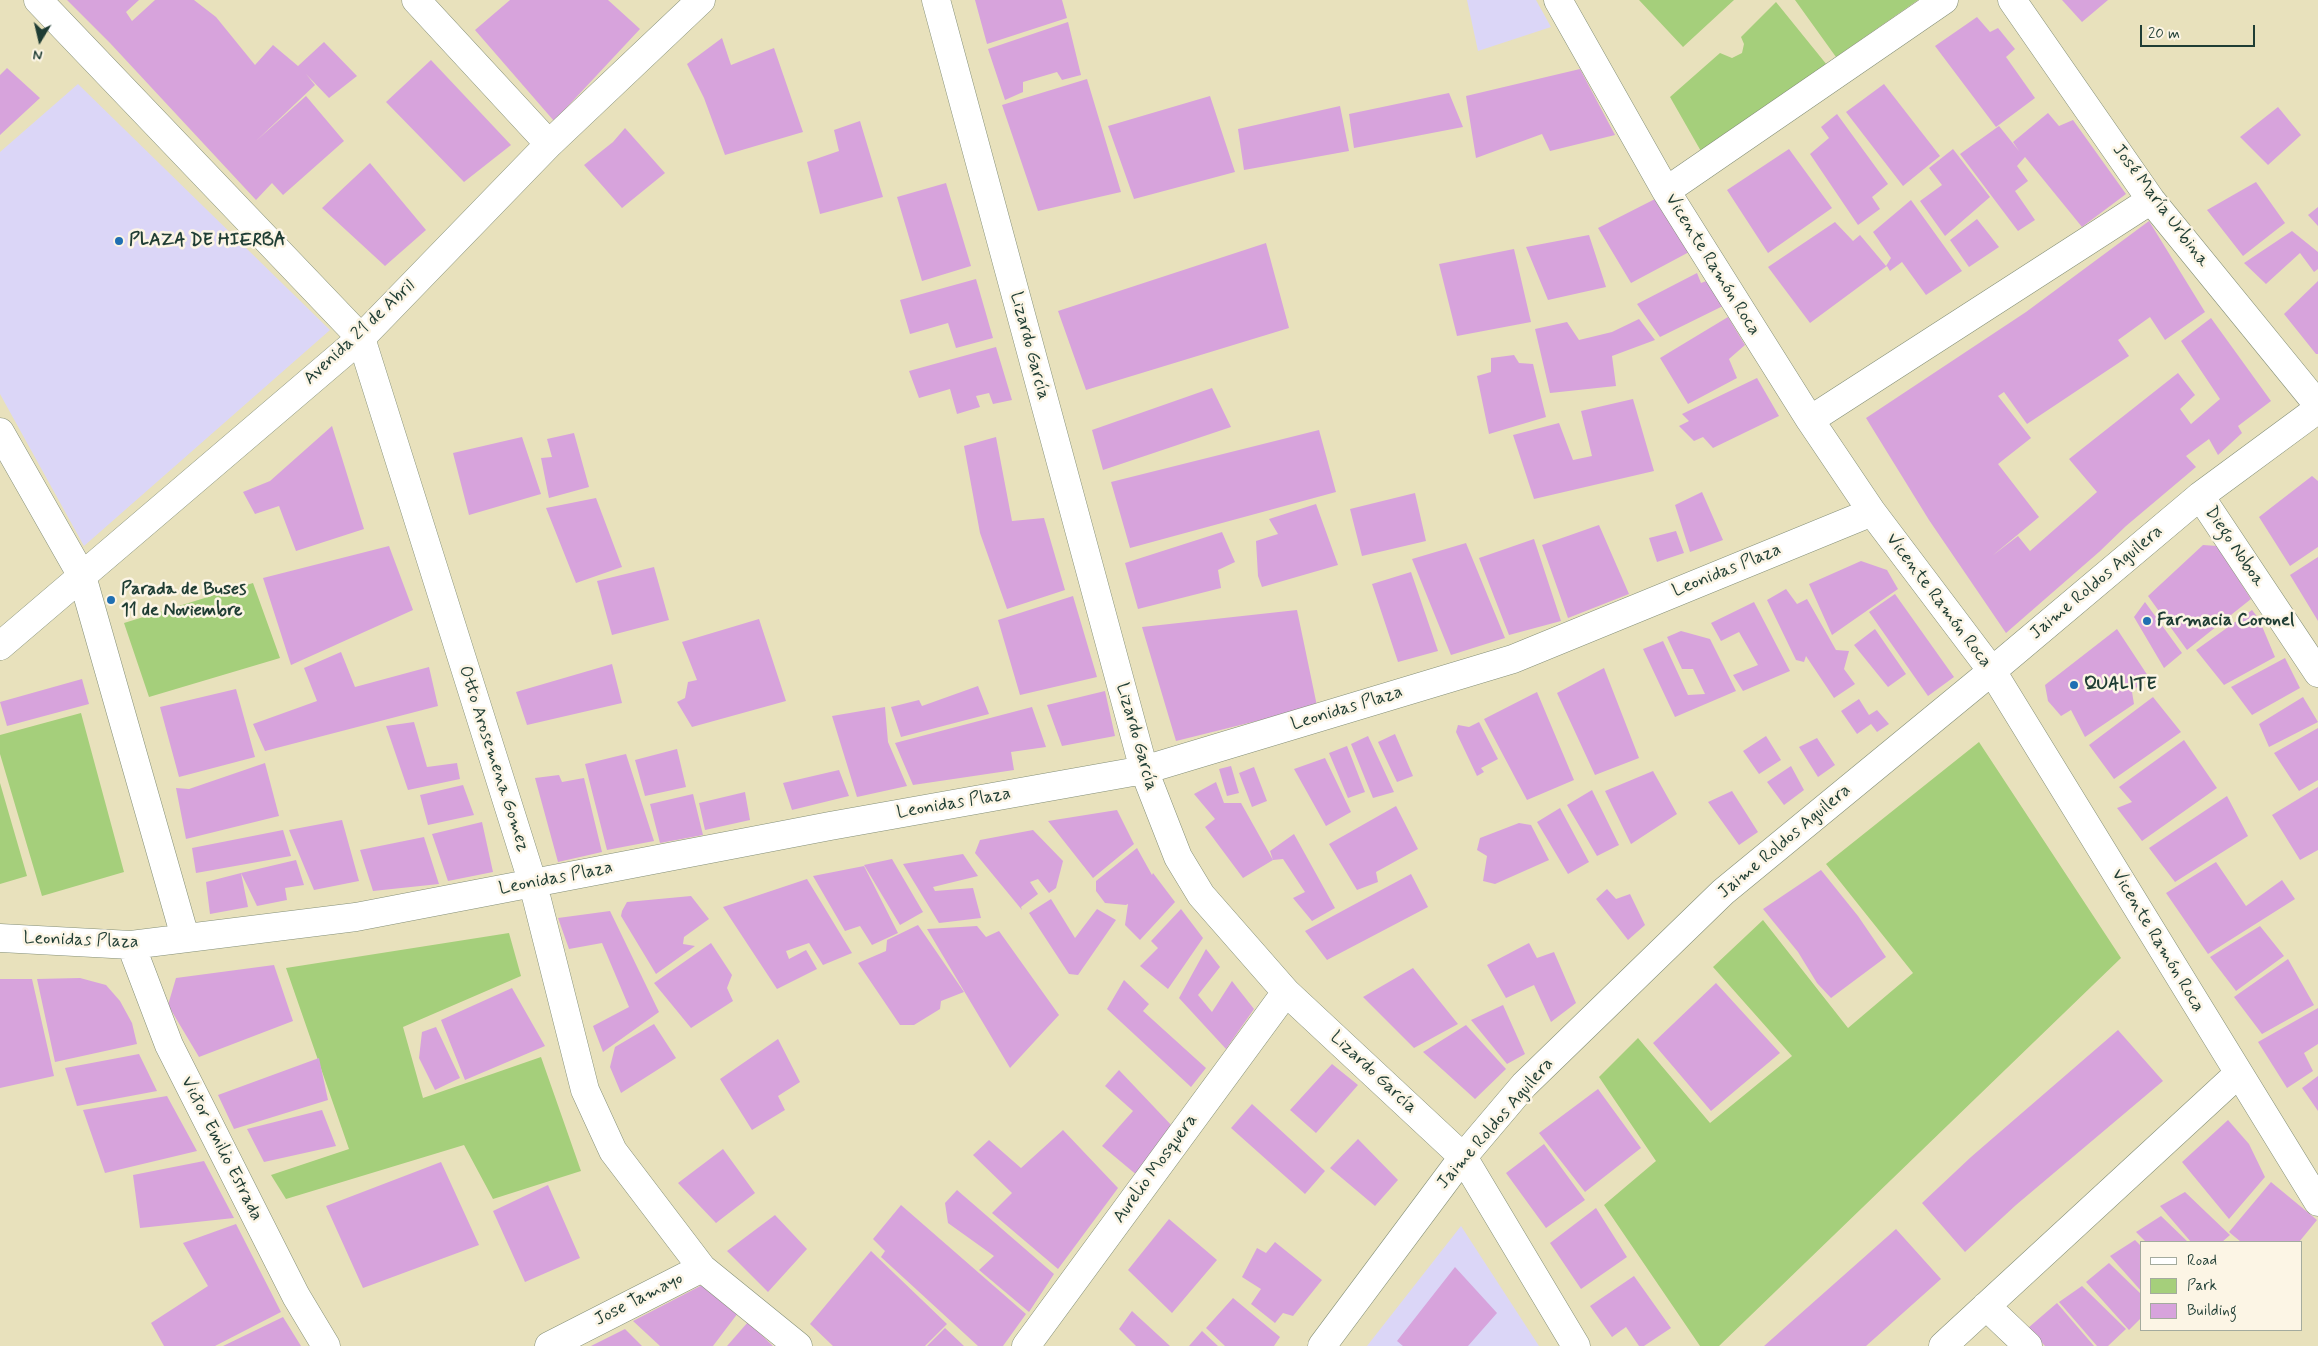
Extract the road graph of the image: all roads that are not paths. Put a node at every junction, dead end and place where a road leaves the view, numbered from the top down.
1 (38, 0) edge
2 (416, 0) edge
3 (701, 0) edge
4 (936, 0) edge
5 (1558, 0) edge
6 (1944, 0) edge
7 (2012, 0) edge
8 (550, 144) junction
9 (1666, 191) junction
10 (2151, 200) junction
11 (361, 338) junction
12 (2318, 405) edge
13 (2318, 409) edge
14 (1810, 420) junction
15 (0, 432) edge
16 (2200, 496) junction
17 (1872, 512) junction
18 (82, 576) junction
19 (0, 646) edge
20 (1992, 672) junction
21 (2318, 673) edge
22 (1144, 770) junction
23 (533, 884) junction
24 (185, 937) junction
25 (0, 938) edge
26 (131, 945) junction
27 (1286, 992) junction
28 (2238, 1074) junction
29 (1463, 1157) junction
30 (2318, 1202) edge
31 (702, 1268) junction
32 (1986, 1306) junction
33 (326, 1346) edge
34 (549, 1346) edge
35 (798, 1346) edge
36 (1026, 1346) edge
37 (1322, 1346) edge
38 (1576, 1346) edge
39 (1943, 1346) edge
40 (2028, 1346) edge

1 - 11 street
2 - 8 street
3 - 8 street, Avenida 21 de Abril
4 - 22 street, Lizardo García
5 - 9 street, Vicente Ramón Roca
6 - 9 street
7 - 10 street, José María Urbina
8 - 11 street, Avenida 21 de Abril
9 - 14 street, Vicente Ramón Roca
10 - 12 street, José María Urbina
10 - 14 street
11 - 18 street, Avenida 21 de Abril
11 - 23 street, Otto Arosemena Gomez
13 - 16 street, Jaime Roldos Aguilera
14 - 17 street, Vicente Ramón Roca
15 - 18 street
16 - 20 street, Jaime Roldos Aguilera
16 - 21 street, Diego Noboa
17 - 20 street, Vicente Ramón Roca
17 - 22 street, Leonidas Plaza
18 - 19 street, Avenida 21 de Abril
18 - 24 street
20 - 28 street, Vicente Ramón Roca
20 - 29 street, Jaime Roldos Aguilera
22 - 23 street, Leonidas Plaza
22 - 27 street, Lizardo García
23 - 24 street, Leonidas Plaza
23 - 31 street, Otto Arosemena Gomez
24 - 26 street, Leonidas Plaza
25 - 26 street, Leonidas Plaza
26 - 33 street, Victor Emilio Estrada
27 - 29 street, Lizardo García
27 - 36 street, Aurelio Mosquera
28 - 30 street, Vicente Ramón Roca
28 - 32 street
29 - 37 street, Jaime Roldos Aguilera
29 - 38 street, Lizardo García
31 - 34 street, Jose Tamayo
31 - 35 street, Otto Arosemena Gomez
32 - 39 street
32 - 40 street

